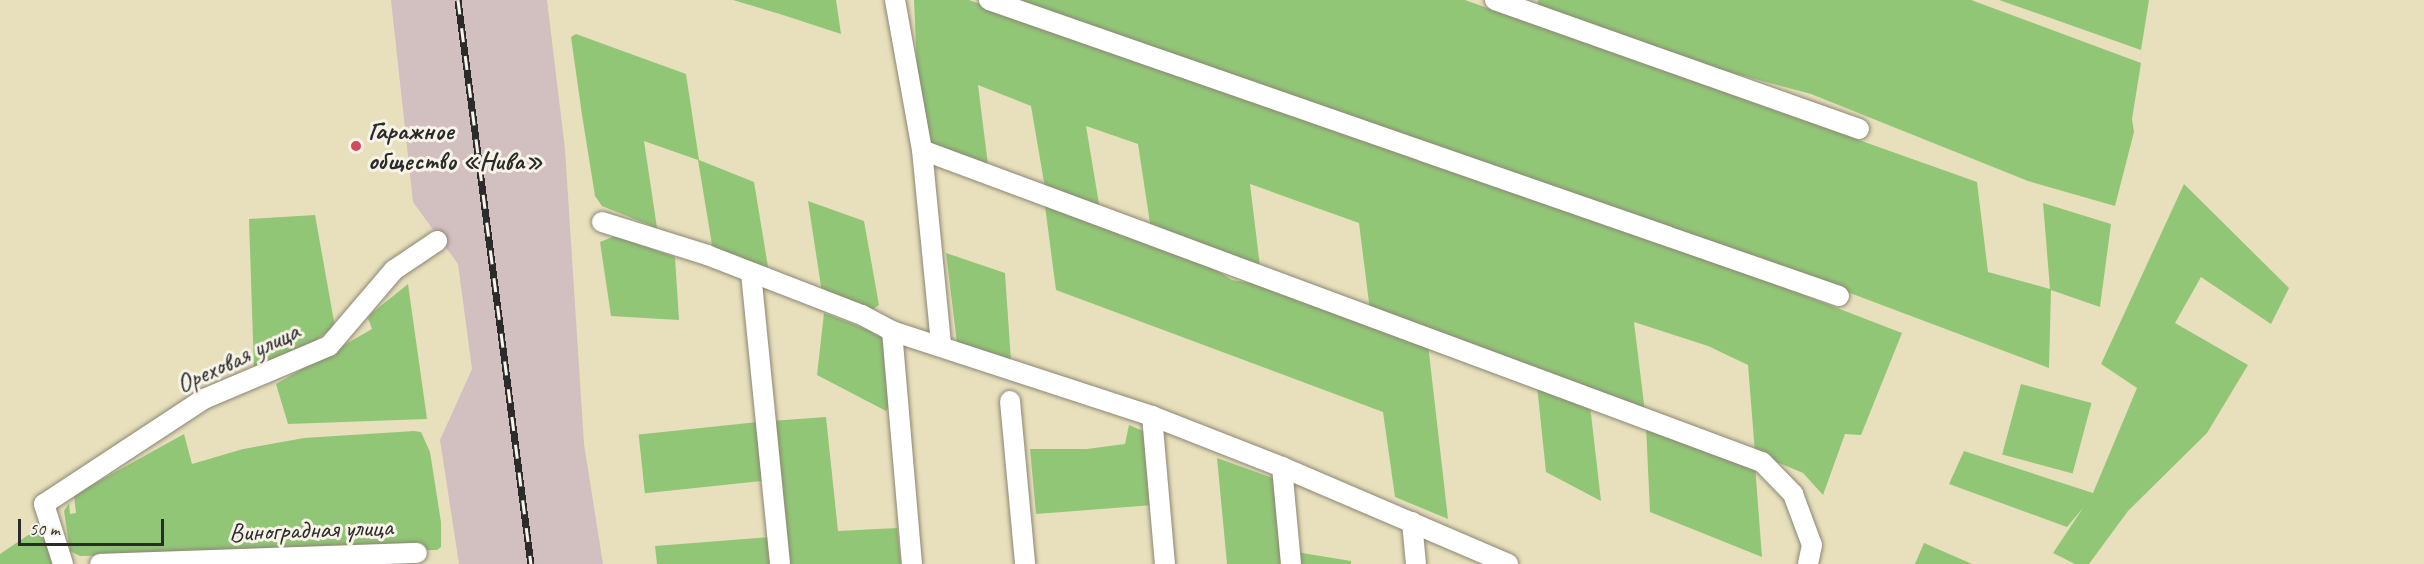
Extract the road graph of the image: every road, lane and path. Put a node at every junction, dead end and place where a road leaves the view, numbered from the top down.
1 (895, 0) edge
2 (989, 0) edge
3 (1495, 0) edge
4 (1858, 129) dead end
5 (922, 150) junction
6 (602, 222) dead end
7 (437, 241) dead end
8 (751, 273) junction
9 (1839, 296) dead end
10 (892, 331) junction
11 (941, 345) junction
12 (1010, 400) dead end
13 (1152, 416) junction
14 (1282, 467) junction
15 (1412, 522) junction
16 (417, 553) dead end
17 (63, 564) edge
18 (100, 564) edge
19 (780, 564) edge
20 (912, 564) edge
21 (1025, 564) edge
22 (1165, 564) edge
23 (1291, 564) edge
24 (1416, 564) edge
25 (1508, 564) edge
26 (1808, 564) edge

1 - 5 street
2 - 9 street
3 - 4 street
5 - 11 street
5 - 26 street
6 - 8 street
7 - 17 street, Ореховая улица
8 - 10 street
8 - 19 street
10 - 11 street
10 - 20 street
11 - 13 street
12 - 21 street
13 - 14 street
13 - 22 street
14 - 15 street
14 - 23 street
15 - 24 street
15 - 25 street
16 - 18 street, Виноградная улица

